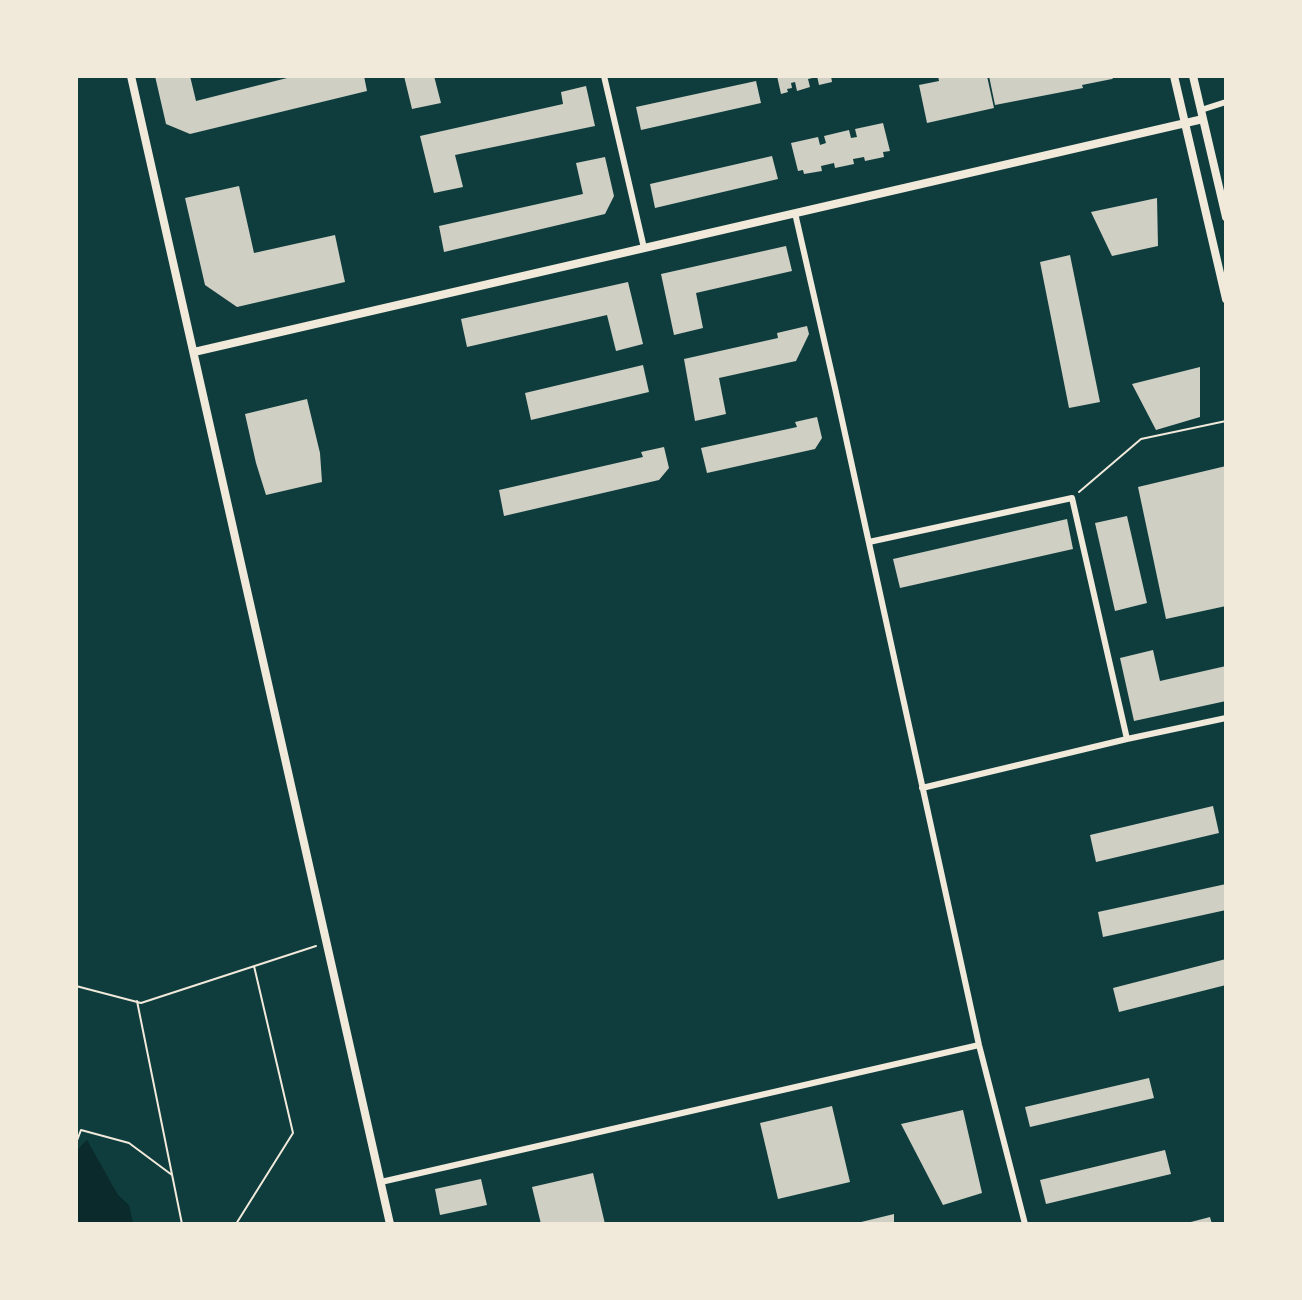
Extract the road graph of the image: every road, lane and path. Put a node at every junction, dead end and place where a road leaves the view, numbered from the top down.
1 (131, 76) edge
2 (604, 76) edge
3 (1174, 76) edge
4 (1193, 76) edge
5 (1226, 102) edge
6 (1201, 110) junction
7 (1203, 119) junction
8 (1185, 123) junction
9 (795, 213) junction
10 (1226, 217) edge
11 (644, 248) junction
12 (1226, 299) edge
13 (194, 352) junction
14 (1226, 421) edge
15 (1072, 498) junction
16 (869, 542) junction
17 (1226, 718) edge
18 (1127, 739) junction
19 (922, 788) junction
20 (327, 942) junction
21 (254, 966) junction
22 (76, 986) edge
23 (137, 1001) junction
24 (979, 1045) junction
25 (76, 1125) edge
26 (81, 1130) junction
27 (76, 1143) edge
28 (172, 1175) junction
29 (381, 1182) junction
30 (182, 1224) edge
31 (236, 1224) edge
32 (390, 1224) edge
33 (1025, 1224) edge

1 - 13 street
2 - 11 street
3 - 8 street
4 - 6 street
5 - 6 street
6 - 7 street
7 - 8 street
7 - 10 street
8 - 9 street
8 - 12 street
9 - 11 street
9 - 16 street
11 - 13 street
13 - 20 street
14 - 15 path
15 - 16 street
15 - 18 street
16 - 19 street
17 - 18 street
18 - 19 street
19 - 24 street
20 - 21 path
20 - 29 street
21 - 23 path
21 - 31 path
22 - 23 path
23 - 28 path
24 - 29 street
24 - 33 street
25 - 26 path
26 - 27 path
26 - 28 path
28 - 30 path
29 - 32 street

